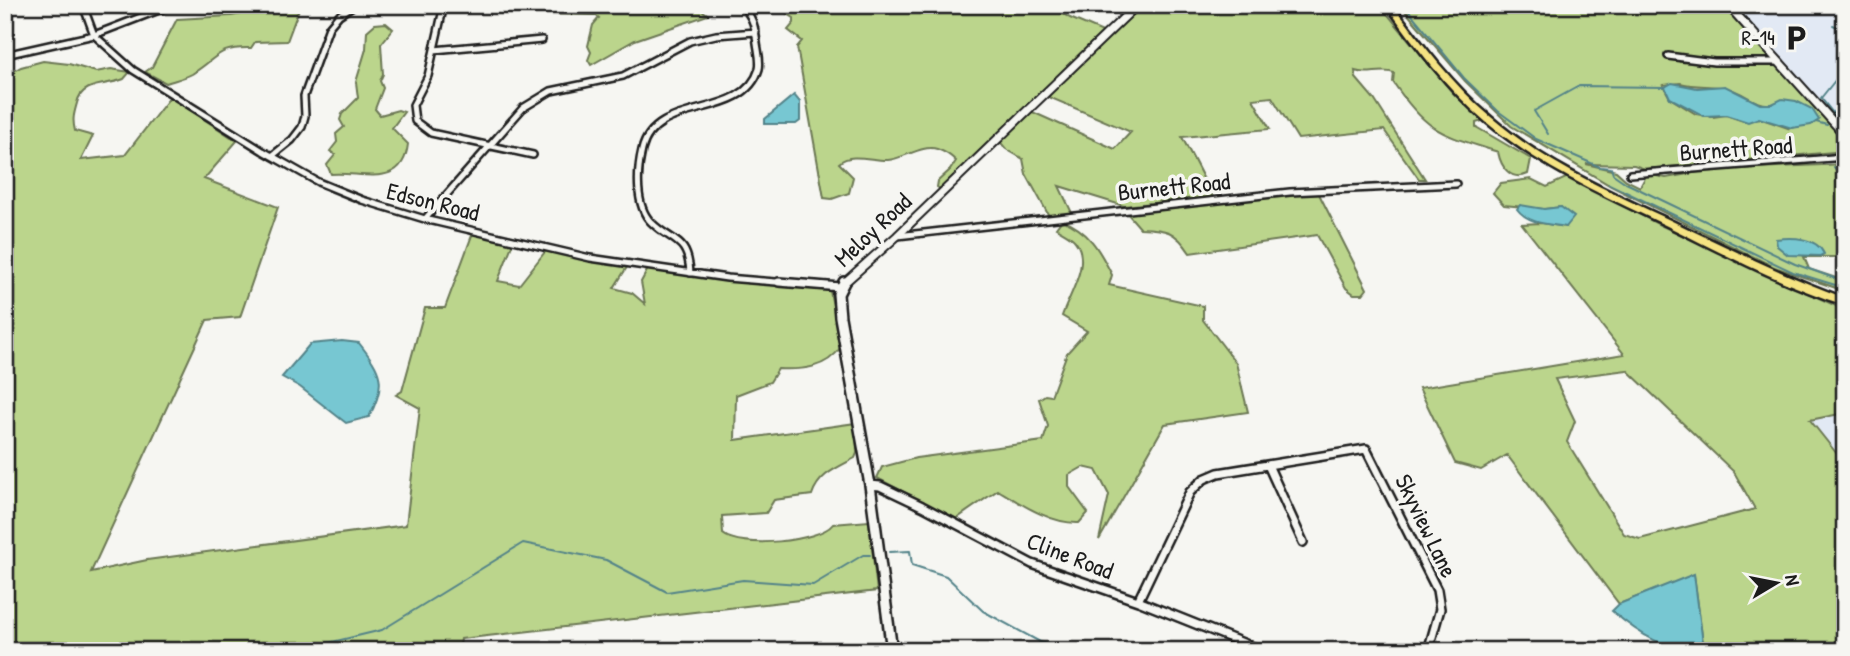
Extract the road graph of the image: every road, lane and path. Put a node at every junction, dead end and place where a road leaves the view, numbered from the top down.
1 (83, 5) edge
2 (172, 5) edge
3 (354, 5) edge
4 (444, 5) edge
5 (741, 5) edge
6 (1138, 5) edge
7 (1387, 5) edge
8 (1728, 5) edge
9 (756, 32) junction
10 (94, 35) junction
11 (542, 40) dead end
12 (434, 50) junction
13 (5, 55) edge
14 (1668, 56) dead end
15 (1780, 62) junction
16 (1845, 135) edge
17 (490, 146) junction
18 (533, 155) dead end
19 (272, 156) junction
20 (1845, 157) edge
21 (1630, 174) dead end
22 (1456, 184) dead end
23 (425, 219) junction
24 (897, 236) junction
25 (690, 273) junction
26 (840, 287) junction
27 (1845, 302) edge
28 (1268, 464) junction
29 (870, 485) junction
30 (1303, 542) dead end
31 (1138, 601) junction
32 (892, 651) edge
33 (1263, 651) edge
34 (1428, 651) edge

1 - 10 street, Edson Road
2 - 10 street
3 - 19 street
4 - 12 street
5 - 9 street
6 - 24 street, Meloy Road
7 - 27 main road
8 - 15 main road
9 - 17 street
9 - 25 street
10 - 13 street
10 - 19 street, Edson Road
11 - 12 street
12 - 17 street
14 - 15 street
15 - 16 main road
17 - 18 street
17 - 23 street
19 - 23 street, Edson Road
20 - 21 street, Burnett Road
22 - 24 street, Burnett Road
23 - 25 street, Edson Road
24 - 26 street, Meloy Road
25 - 26 street, Edson Road
26 - 29 street, Meloy Road
28 - 30 street
28 - 31 street
28 - 34 street, Skyview Lane
29 - 31 street, Cline Road
29 - 32 street, Meloy Road
31 - 33 street, Cline Road

